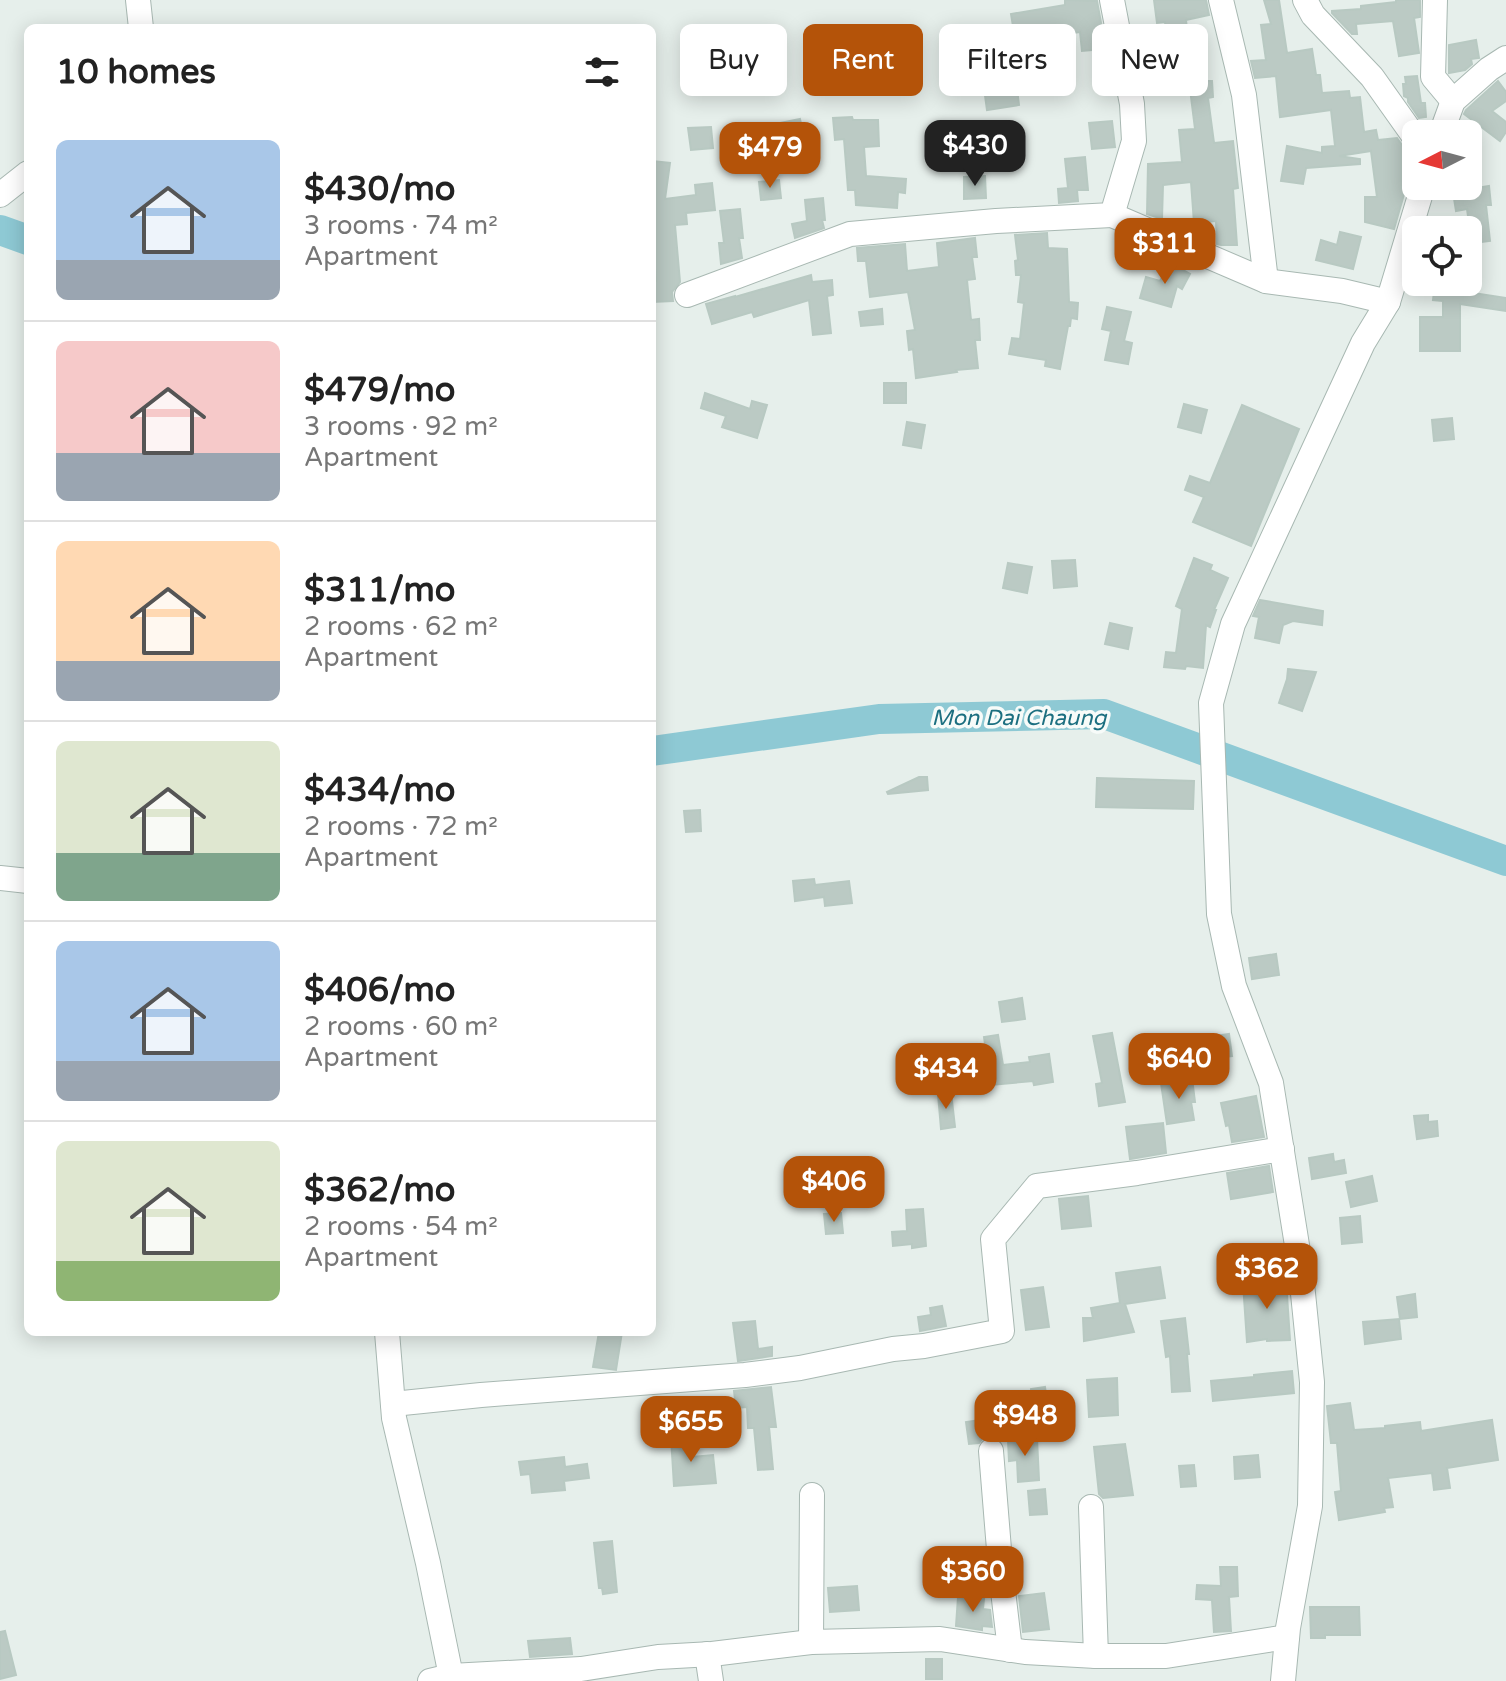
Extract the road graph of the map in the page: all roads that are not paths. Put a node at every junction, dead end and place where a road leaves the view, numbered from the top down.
1 (138, 0) edge
2 (1112, 0) edge
3 (1221, 0) edge
4 (1305, 0) edge
5 (1435, 0) edge
6 (141, 24) edge
7 (1506, 58) edge
8 (1453, 101) junction
9 (1403, 120) edge
10 (1446, 120) edge
11 (24, 176) edge
12 (0, 195) edge
13 (1419, 200) edge
14 (1112, 215) junction
15 (1266, 281) junction
16 (687, 295) dead end
17 (1388, 302) junction
18 (0, 878) edge
19 (24, 881) edge
20 (1282, 1149) junction
21 (387, 1336) edge
22 (393, 1404) junction
23 (991, 1451) dead end
24 (812, 1495) dead end
25 (1091, 1507) dead end
26 (1287, 1637) junction
27 (811, 1642) junction
28 (1010, 1650) junction
29 (707, 1654) junction
30 (1096, 1656) junction
31 (444, 1679) edge
32 (711, 1681) edge
33 (1283, 1681) edge

1 - 6 street
2 - 14 street
3 - 15 street
4 - 9 street
5 - 8 street
7 - 8 street
8 - 10 street
11 - 12 street
13 - 17 street
14 - 15 street
14 - 16 street
15 - 17 street
17 - 20 street
18 - 19 street
20 - 22 street
20 - 26 street
21 - 22 street
22 - 31 street
23 - 28 street
24 - 27 street
25 - 30 street
26 - 30 street
26 - 33 street
27 - 28 street
27 - 29 street
28 - 30 street
29 - 31 street
29 - 32 street

